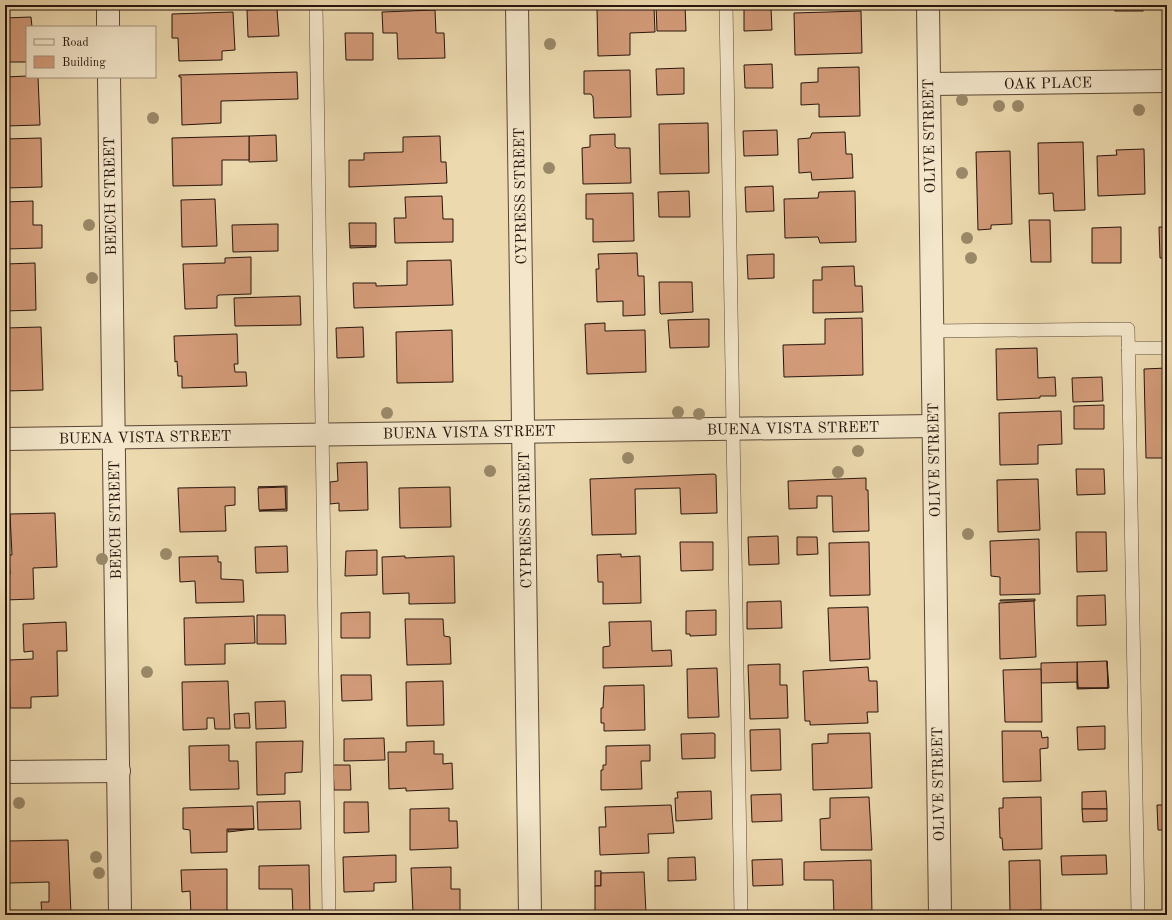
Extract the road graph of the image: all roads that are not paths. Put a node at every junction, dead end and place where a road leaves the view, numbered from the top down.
1 (108, 5) edge
2 (316, 5) edge
3 (517, 5) edge
4 (726, 5) edge
5 (928, 5) edge
6 (108, 26) edge
7 (109, 78) edge
8 (1167, 81) edge
9 (929, 84) junction
10 (932, 331) junction
11 (1128, 348) junction
12 (1167, 348) edge
13 (933, 426) junction
14 (732, 429) junction
15 (523, 432) junction
16 (322, 434) junction
17 (114, 437) junction
18 (5, 439) edge
19 (119, 771) junction
20 (5, 772) edge
21 (120, 915) edge
22 (329, 915) edge
23 (530, 915) edge
24 (741, 915) edge
25 (940, 915) edge
26 (1138, 915) edge

1 - 6 street
2 - 16 lane
3 - 15 street, CYPRESS STREET
4 - 14 lane
5 - 9 street, OLIVE STREET
7 - 17 street, BEECH STREET
8 - 9 street, OAK PLACE
9 - 10 street, OLIVE STREET
10 - 11 lane
10 - 13 street, OLIVE STREET
11 - 12 lane
11 - 26 lane
13 - 14 street, BUENA VISTA STREET
13 - 25 street, OLIVE STREET
14 - 15 street, BUENA VISTA STREET
14 - 24 lane
15 - 16 street, BUENA VISTA STREET
15 - 23 street, CYPRESS STREET
16 - 17 street, BUENA VISTA STREET
16 - 22 lane
17 - 18 street, BUENA VISTA STREET
17 - 19 street, BEECH STREET
19 - 20 street
19 - 21 street, BEECH STREET

